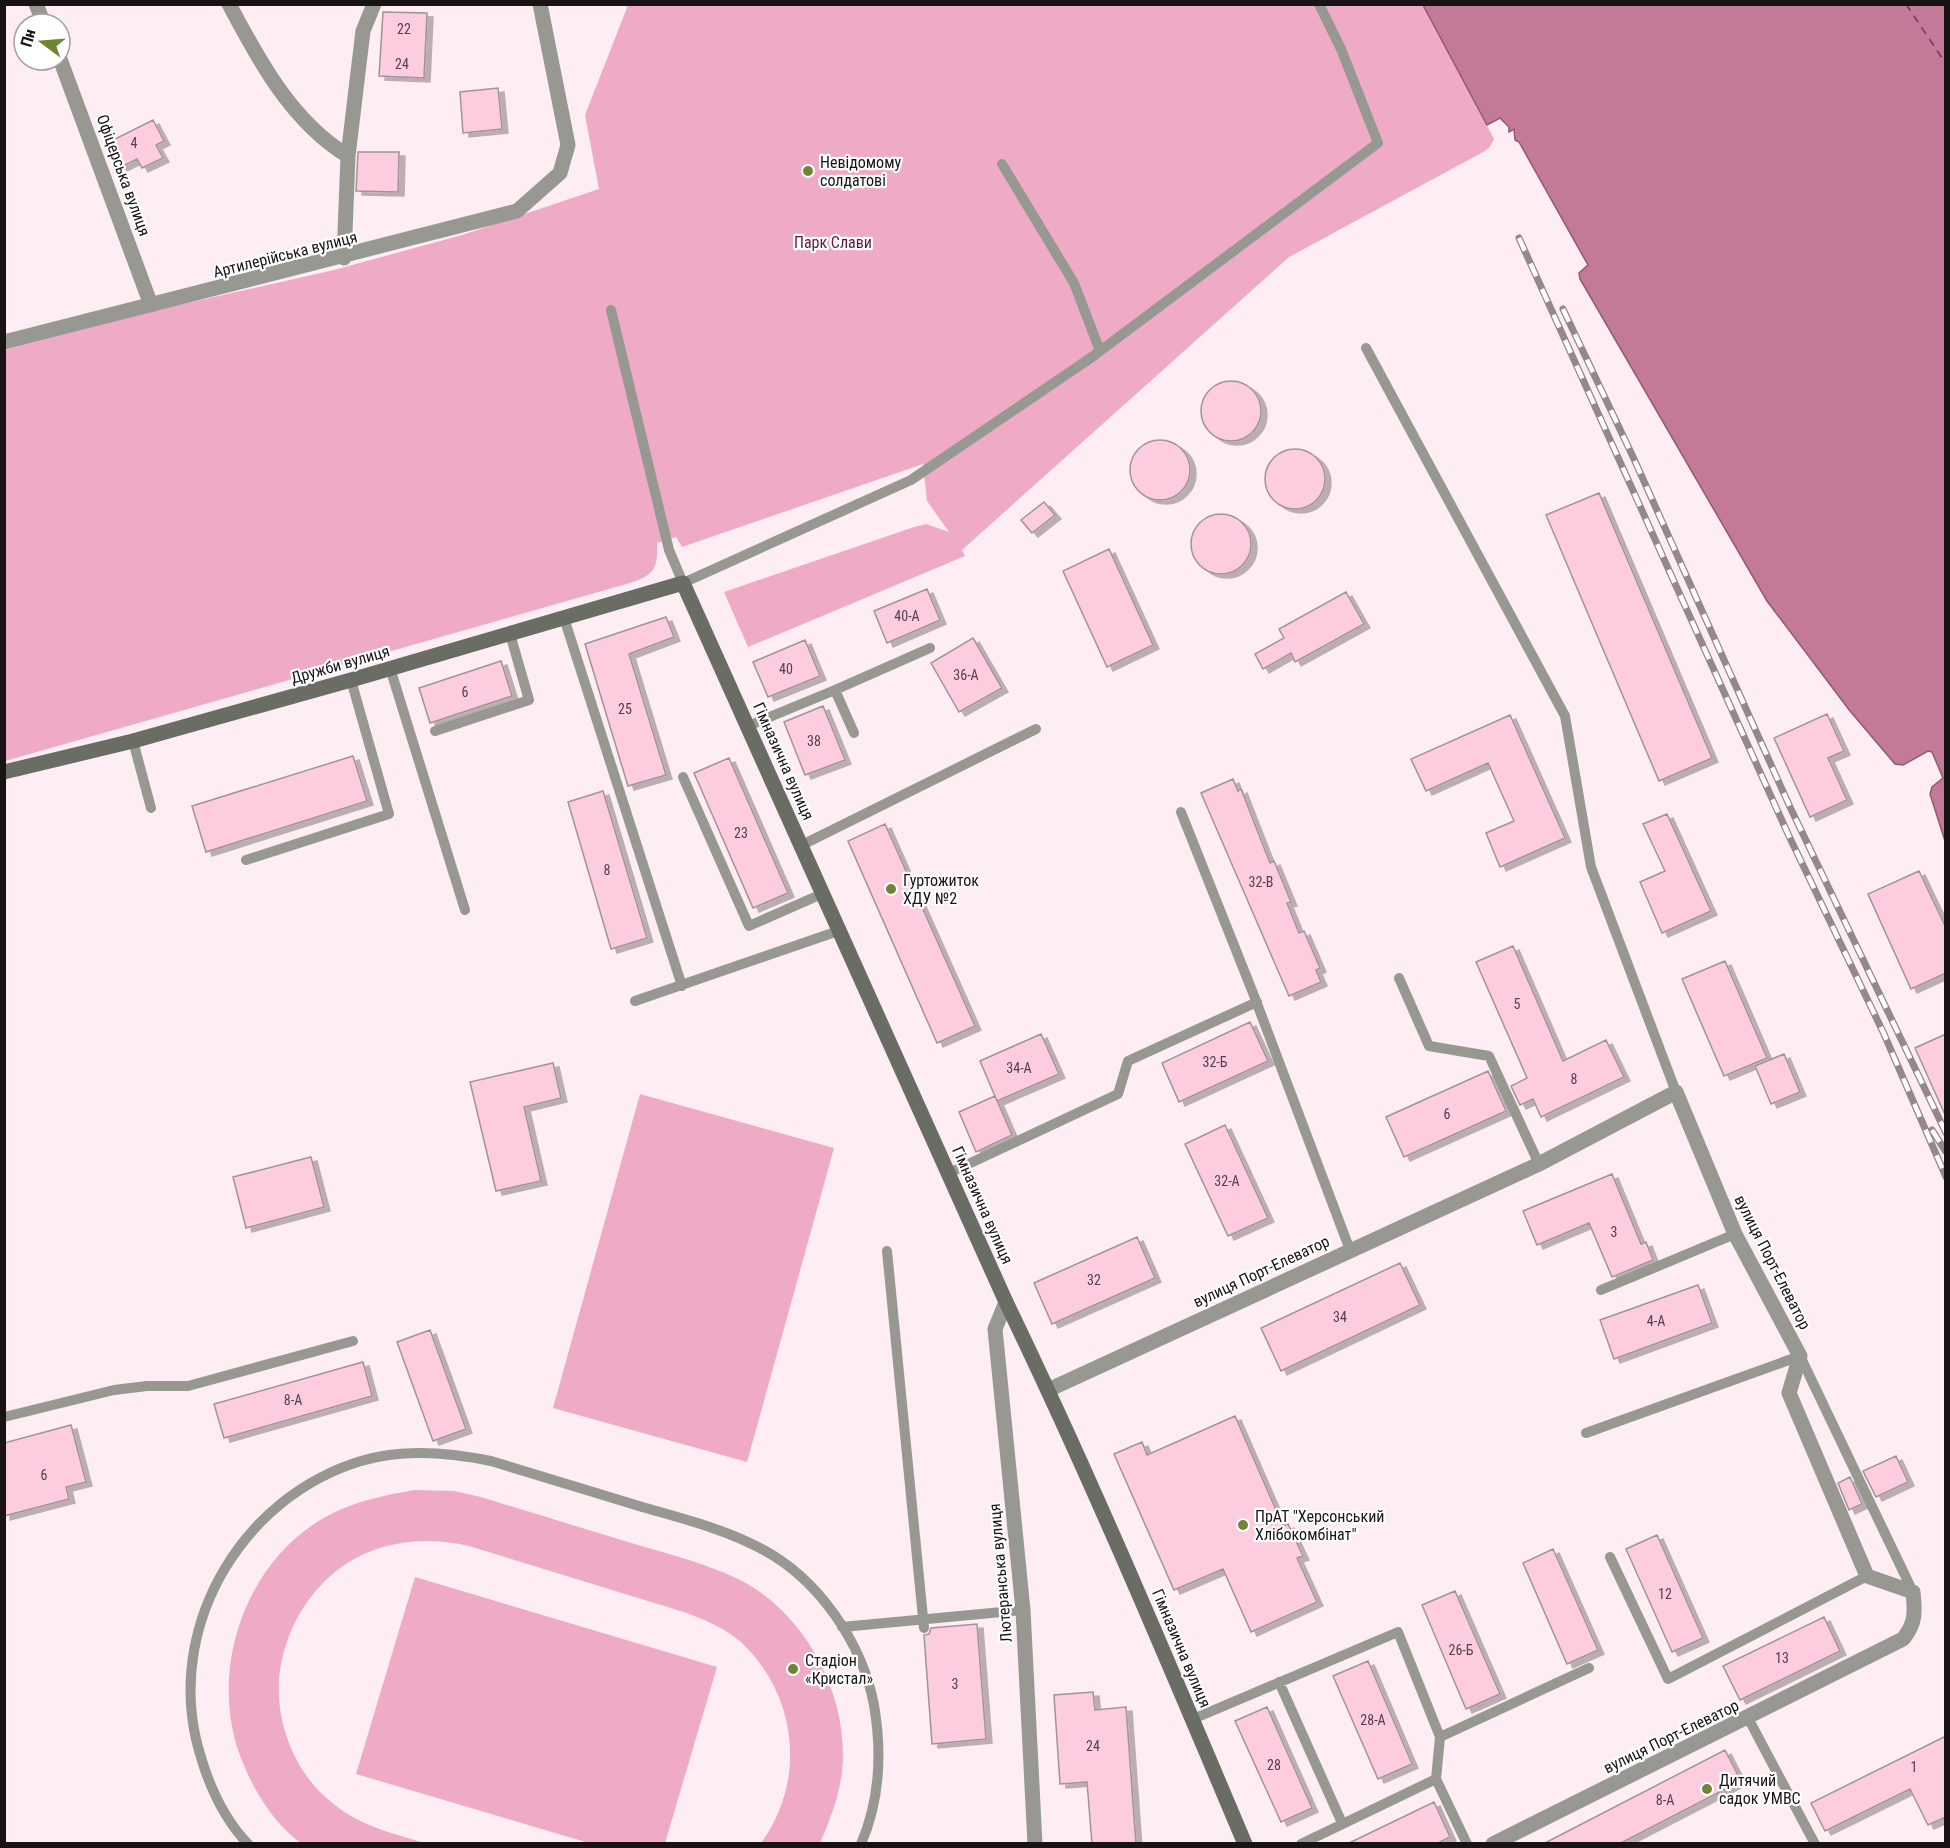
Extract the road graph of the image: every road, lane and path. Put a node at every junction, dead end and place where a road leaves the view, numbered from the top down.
1 (229, 4) edge
2 (374, 4) edge
3 (1319, 4) edge
4 (543, 9) edge
5 (65, 72) edge
6 (348, 156) junction
7 (1002, 164) dead end
8 (344, 258) junction
9 (151, 305) junction
10 (611, 310) dead end
11 (4, 342) edge
12 (1366, 348) dead end
13 (1100, 351) junction
14 (683, 583) junction
15 (564, 618) junction
16 (510, 633) junction
17 (930, 648) dead end
18 (390, 668) junction
19 (351, 680) junction
20 (835, 690) junction
21 (748, 726) junction
22 (1036, 729) dead end
23 (435, 731) dead end
24 (854, 733) dead end
25 (133, 741) junction
26 (4, 772) edge
27 (682, 777) dead end
28 (151, 808) dead end
29 (1181, 812) dead end
30 (802, 845) junction
31 (246, 860) dead end
32 (824, 893) junction
33 (465, 910) dead end
34 (841, 930) junction
35 (1399, 978) dead end
36 (682, 986) junction
37 (635, 1001) dead end
38 (1257, 1002) junction
39 (1676, 1092) junction
40 (1539, 1164) junction
41 (949, 1173) junction
42 (1735, 1234) junction
43 (1350, 1250) junction
44 (887, 1251) dead end
45 (1601, 1290) dead end
46 (1006, 1302) junction
47 (352, 1341) dead end
48 (1800, 1356) junction
49 (1048, 1390) junction
50 (4, 1417) edge
51 (1586, 1433) dead end
52 (1610, 1557) dead end
53 (1867, 1576) junction
54 (1913, 1592) junction
55 (1023, 1610) junction
56 (923, 1624) junction
57 (842, 1628) junction
58 (1589, 1668) dead end
59 (1279, 1682) junction
60 (1748, 1718) junction
61 (1193, 1719) junction
62 (1440, 1737) junction
63 (1436, 1779) junction
64 (1342, 1823) junction
65 (248, 1844) edge
66 (861, 1844) edge
67 (1035, 1844) edge
68 (1245, 1844) edge
69 (1301, 1844) edge
70 (1467, 1844) edge
71 (1493, 1844) edge
72 (1815, 1844) edge

1 - 6 street
2 - 6 street
3 - 13 lane
4 - 8 street, Артилерійська вулиця
5 - 9 street, Офіцерська вулиця
6 - 8 street
7 - 13 lane
8 - 9 street, Артилерійська вулиця
9 - 11 street, Артилерійська вулиця
10 - 14 lane
12 - 39 lane
13 - 14 lane
14 - 15 street, Дружби вулиця
14 - 21 street, Гімназична вулиця
15 - 16 street, Дружби вулиця
15 - 36 lane
16 - 18 street, Дружби вулиця
16 - 23 lane
17 - 20 lane
18 - 19 street, Дружби вулиця
18 - 33 lane
19 - 25 street, Дружби вулиця
19 - 31 lane
20 - 21 lane
20 - 24 lane
21 - 30 street, Гімназична вулиця
22 - 30 lane
25 - 26 street, Дружби вулиця
25 - 28 lane
27 - 32 lane
29 - 38 lane
30 - 32 street, Гімназична вулиця
32 - 34 street, Гімназична вулиця
34 - 36 lane
34 - 41 street, Гімназична вулиця
35 - 40 lane
36 - 37 lane
38 - 41 lane
38 - 43 lane
39 - 40 street, вулиця Порт-Елеватор
39 - 42 street, вулиця Порт-Елеватор
40 - 43 street, вулиця Порт-Елеватор
41 - 46 street, Гімназична вулиця
42 - 45 lane
42 - 48 street, вулиця Порт-Елеватор
43 - 49 street, вулиця Порт-Елеватор
44 - 56 lane
46 - 49 street, Гімназична вулиця
46 - 55 street, Лютеранська вулиця
47 - 50 lane
48 - 51 lane
48 - 53 street, вулиця Порт-Елеватор
48 - 54 lane
49 - 61 street, Гімназична вулиця
52 - 53 lane
53 - 54 street
54 - 60 street, вулиця Порт-Елеватор
55 - 56 lane
55 - 67 street, Лютеранська вулиця
56 - 57 lane
57 - 65 lane
57 - 66 lane
58 - 62 lane
59 - 61 lane
59 - 62 lane
59 - 64 lane
60 - 71 street, вулиця Порт-Елеватор
60 - 72 lane
61 - 68 street, Гімназична вулиця
62 - 63 lane
63 - 64 lane
63 - 70 lane
64 - 69 lane

